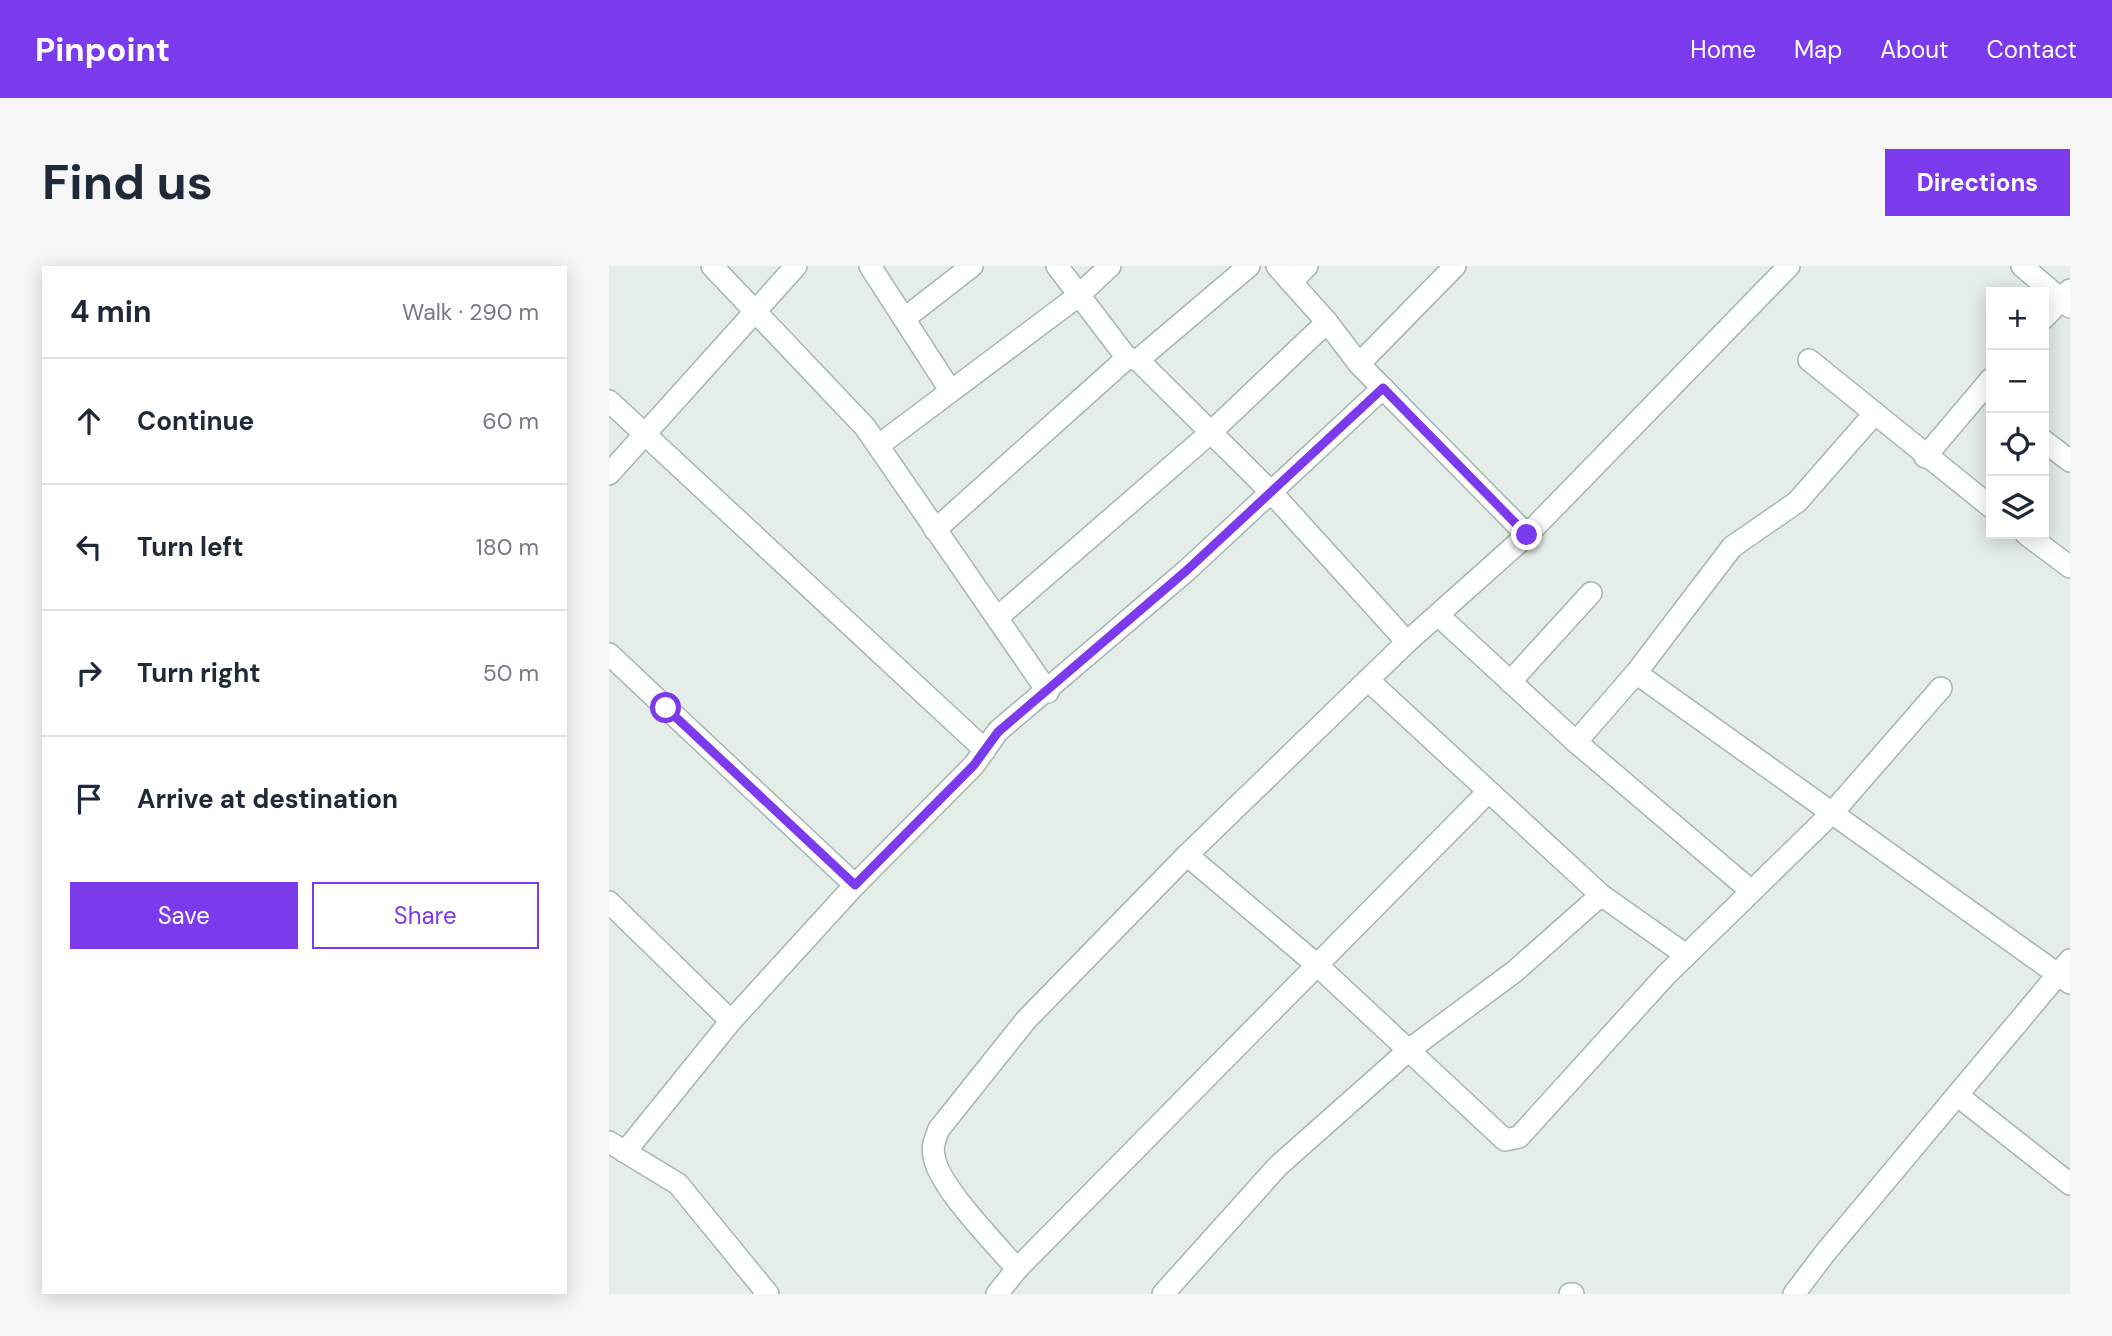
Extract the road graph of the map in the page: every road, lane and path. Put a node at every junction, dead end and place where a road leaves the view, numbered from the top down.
1 (712, 266) edge
2 (796, 266) edge
3 (870, 266) edge
4 (972, 266) edge
5 (1057, 266) edge
6 (1110, 266) edge
7 (1249, 266) edge
8 (1307, 266) edge
9 (1455, 266) edge
10 (1789, 266) edge
11 (2022, 266) edge
12 (1284, 274) edge
13 (1078, 296) junction
14 (2067, 298) edge
15 (753, 310) junction
16 (2049, 314) edge
17 (905, 318) junction
18 (1327, 323) junction
19 (1133, 359) junction
20 (1809, 360) dead end
21 (1359, 364) junction
22 (1383, 388) junction
23 (950, 390) junction
24 (1986, 393) edge
25 (609, 401) edge
26 (1875, 413) junction
27 (1209, 433) junction
28 (645, 434) junction
29 (879, 445) junction
30 (2049, 445) edge
31 (1926, 457) junction
32 (2070, 461) edge
33 (609, 474) edge
34 (1272, 493) junction
35 (1986, 503) edge
36 (935, 530) junction
37 (1527, 535) junction
38 (2033, 539) edge
39 (2070, 567) edge
40 (1591, 593) dead end
41 (1438, 615) junction
42 (998, 617) junction
43 (1407, 642) junction
44 (609, 654) edge
45 (1636, 673) junction
46 (1368, 680) junction
47 (1510, 682) junction
48 (1941, 688) dead end
49 (1048, 692) junction
50 (1576, 742) junction
51 (985, 750) junction
52 (1487, 793) junction
53 (1833, 812) junction
54 (1187, 855) junction
55 (855, 885) junction
56 (1750, 890) junction
57 (1601, 895) junction
58 (609, 902) edge
59 (1686, 955) junction
60 (1317, 965) junction
61 (2066, 973) edge
62 (731, 1021) junction
63 (1410, 1049) junction
64 (1957, 1095) junction
65 (617, 1147) edge
66 (2068, 1178) edge
67 (1017, 1269) junction
68 (768, 1294) edge
69 (997, 1294) edge
70 (1163, 1294) edge
71 (1794, 1294) edge

1 - 15 street
2 - 15 street
3 - 17 street
4 - 17 street
5 - 13 street
6 - 13 street
7 - 19 street
8 - 12 street
9 - 21 street
10 - 37 street
11 - 14 street
12 - 18 street
13 - 19 street
13 - 23 street
14 - 16 street
15 - 28 street
15 - 29 street
17 - 23 street
18 - 21 street
18 - 27 street
19 - 27 street
19 - 36 street
20 - 26 street
21 - 22 street
22 - 34 street
22 - 37 street
23 - 29 street
24 - 31 street
25 - 28 street
26 - 31 street
26 - 45 street
27 - 34 street
27 - 42 street
28 - 33 street
28 - 51 street
29 - 36 street
30 - 32 street
31 - 35 street
34 - 43 street
34 - 49 street
36 - 42 street
37 - 41 street
38 - 39 street
40 - 47 street
41 - 43 street
41 - 47 street
42 - 49 street
43 - 46 street
44 - 55 street
45 - 50 street
45 - 53 street
46 - 52 street
46 - 54 street
47 - 50 street
48 - 53 street
49 - 51 street
50 - 56 street
51 - 55 street
52 - 57 street
52 - 60 street
53 - 56 street
53 - 61 street
54 - 60 street
54 - 67 street
55 - 62 street
56 - 59 street
57 - 59 street
57 - 63 street
58 - 62 street
59 - 63 street
60 - 63 street
60 - 67 street
61 - 64 street
62 - 65 street
63 - 70 street
64 - 66 street
64 - 71 street
65 - 68 street
67 - 69 street

